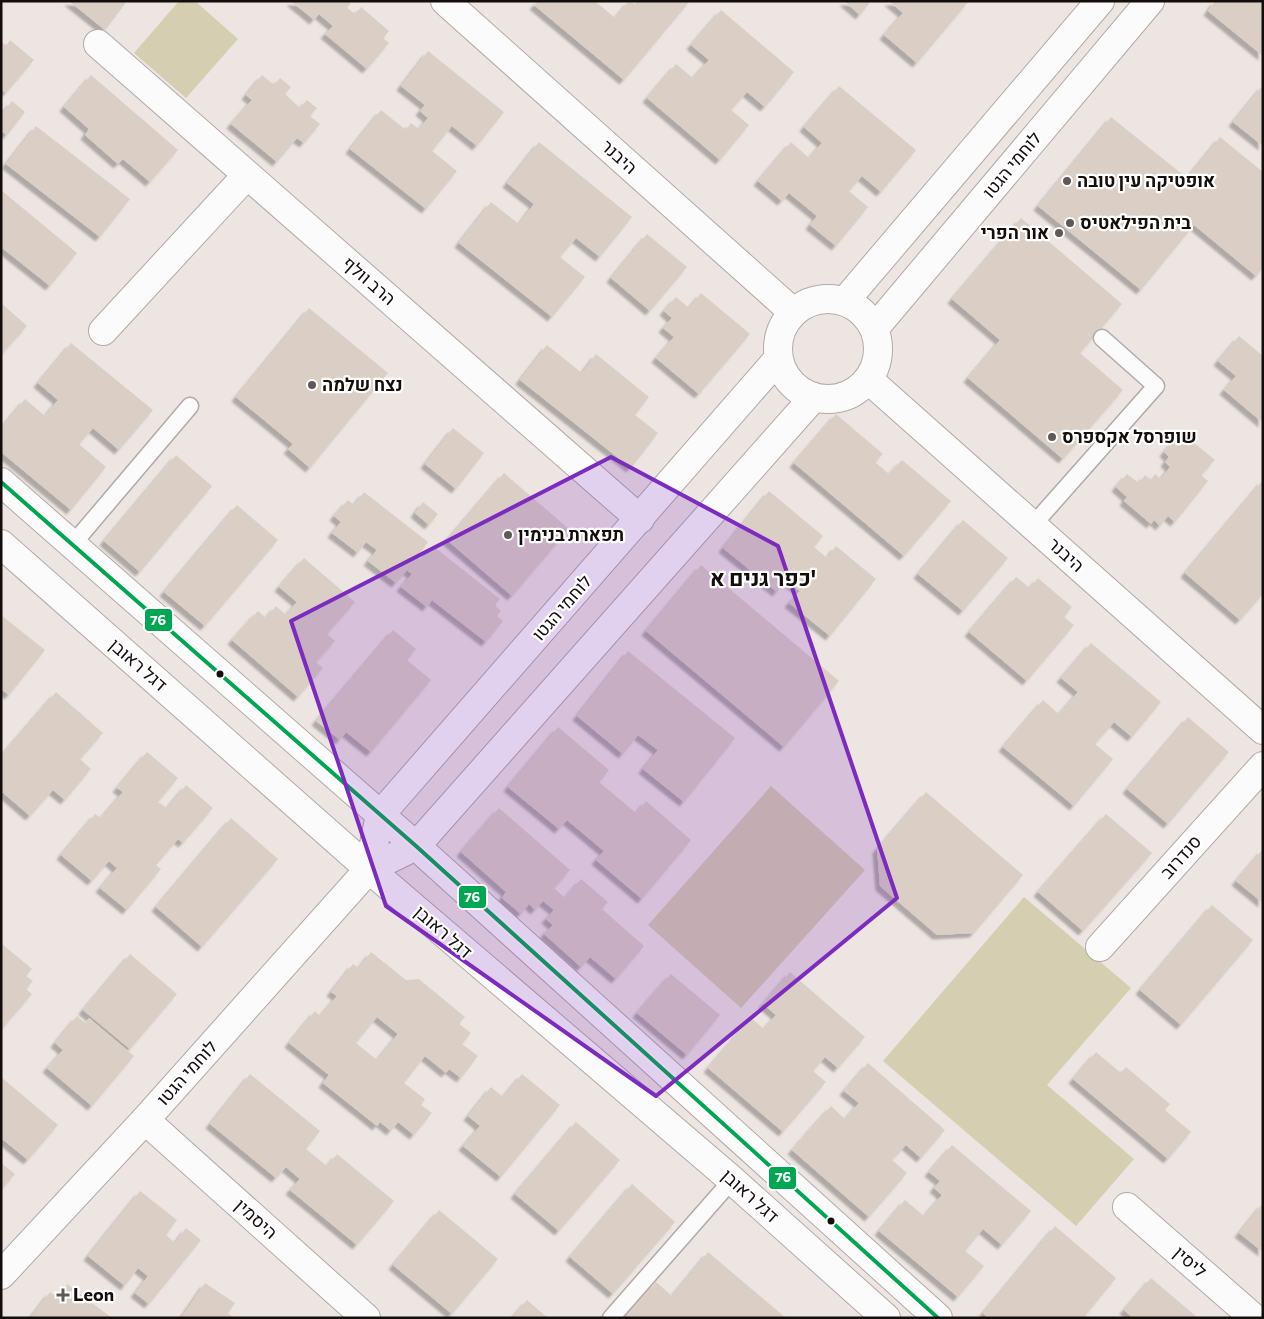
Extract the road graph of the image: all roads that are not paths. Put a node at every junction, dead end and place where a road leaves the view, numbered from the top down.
1 (445, 1) edge
2 (1100, 1) edge
3 (1150, 1) edge
4 (98, 44) dead end
5 (247, 175) junction
6 (845, 301) junction
7 (793, 312) junction
8 (874, 329) junction
9 (103, 331) dead end
10 (1102, 338) dead end
11 (778, 359) junction
12 (869, 380) junction
13 (813, 398) junction
14 (190, 406) dead end
15 (1, 482) edge
16 (640, 519) junction
17 (1033, 525) junction
18 (1, 544) edge
19 (72, 545) junction
20 (1263, 730) edge
21 (1263, 766) edge
22 (380, 815) junction
23 (416, 846) junction
24 (369, 869) junction
25 (1100, 947) dead end
26 (146, 1120) junction
27 (732, 1180) junction
28 (1126, 1207) dead end
29 (1, 1275) edge
30 (366, 1318) edge
31 (611, 1318) edge
32 (886, 1318) edge
33 (938, 1318) edge
34 (1254, 1318) edge

1 - 7 street, היבנר
2 - 6 street
3 - 8 street, לוחמי הגטו
4 - 5 street, הרב וולף
5 - 9 street
5 - 16 street, הרב וולף
6 - 7 street
6 - 8 street
7 - 11 street
8 - 12 street
10 - 17 lane
11 - 13 street
11 - 16 street, לוחמי הגטו
12 - 13 street
12 - 17 street, היבנר
13 - 23 street, לוחמי הגטו
14 - 19 lane
15 - 19 street, דגל ראובן
16 - 22 street, לוחמי הגטו
17 - 20 street, היבנר
18 - 24 street, דגל ראובן
19 - 22 street, דגל ראובן
21 - 25 street, סנדרוב
22 - 23 street, דגל ראובן
22 - 24 street, לוחמי הגטו
23 - 24 street, לוחמי הגטו
23 - 33 street, דגל ראובן
24 - 26 street, לוחמי הגטו
24 - 27 street, דגל ראובן
26 - 29 street, לוחמי הגטו
26 - 30 street, היסמין
27 - 31 lane
27 - 32 street, דגל ראובן
28 - 34 street, ליסין

